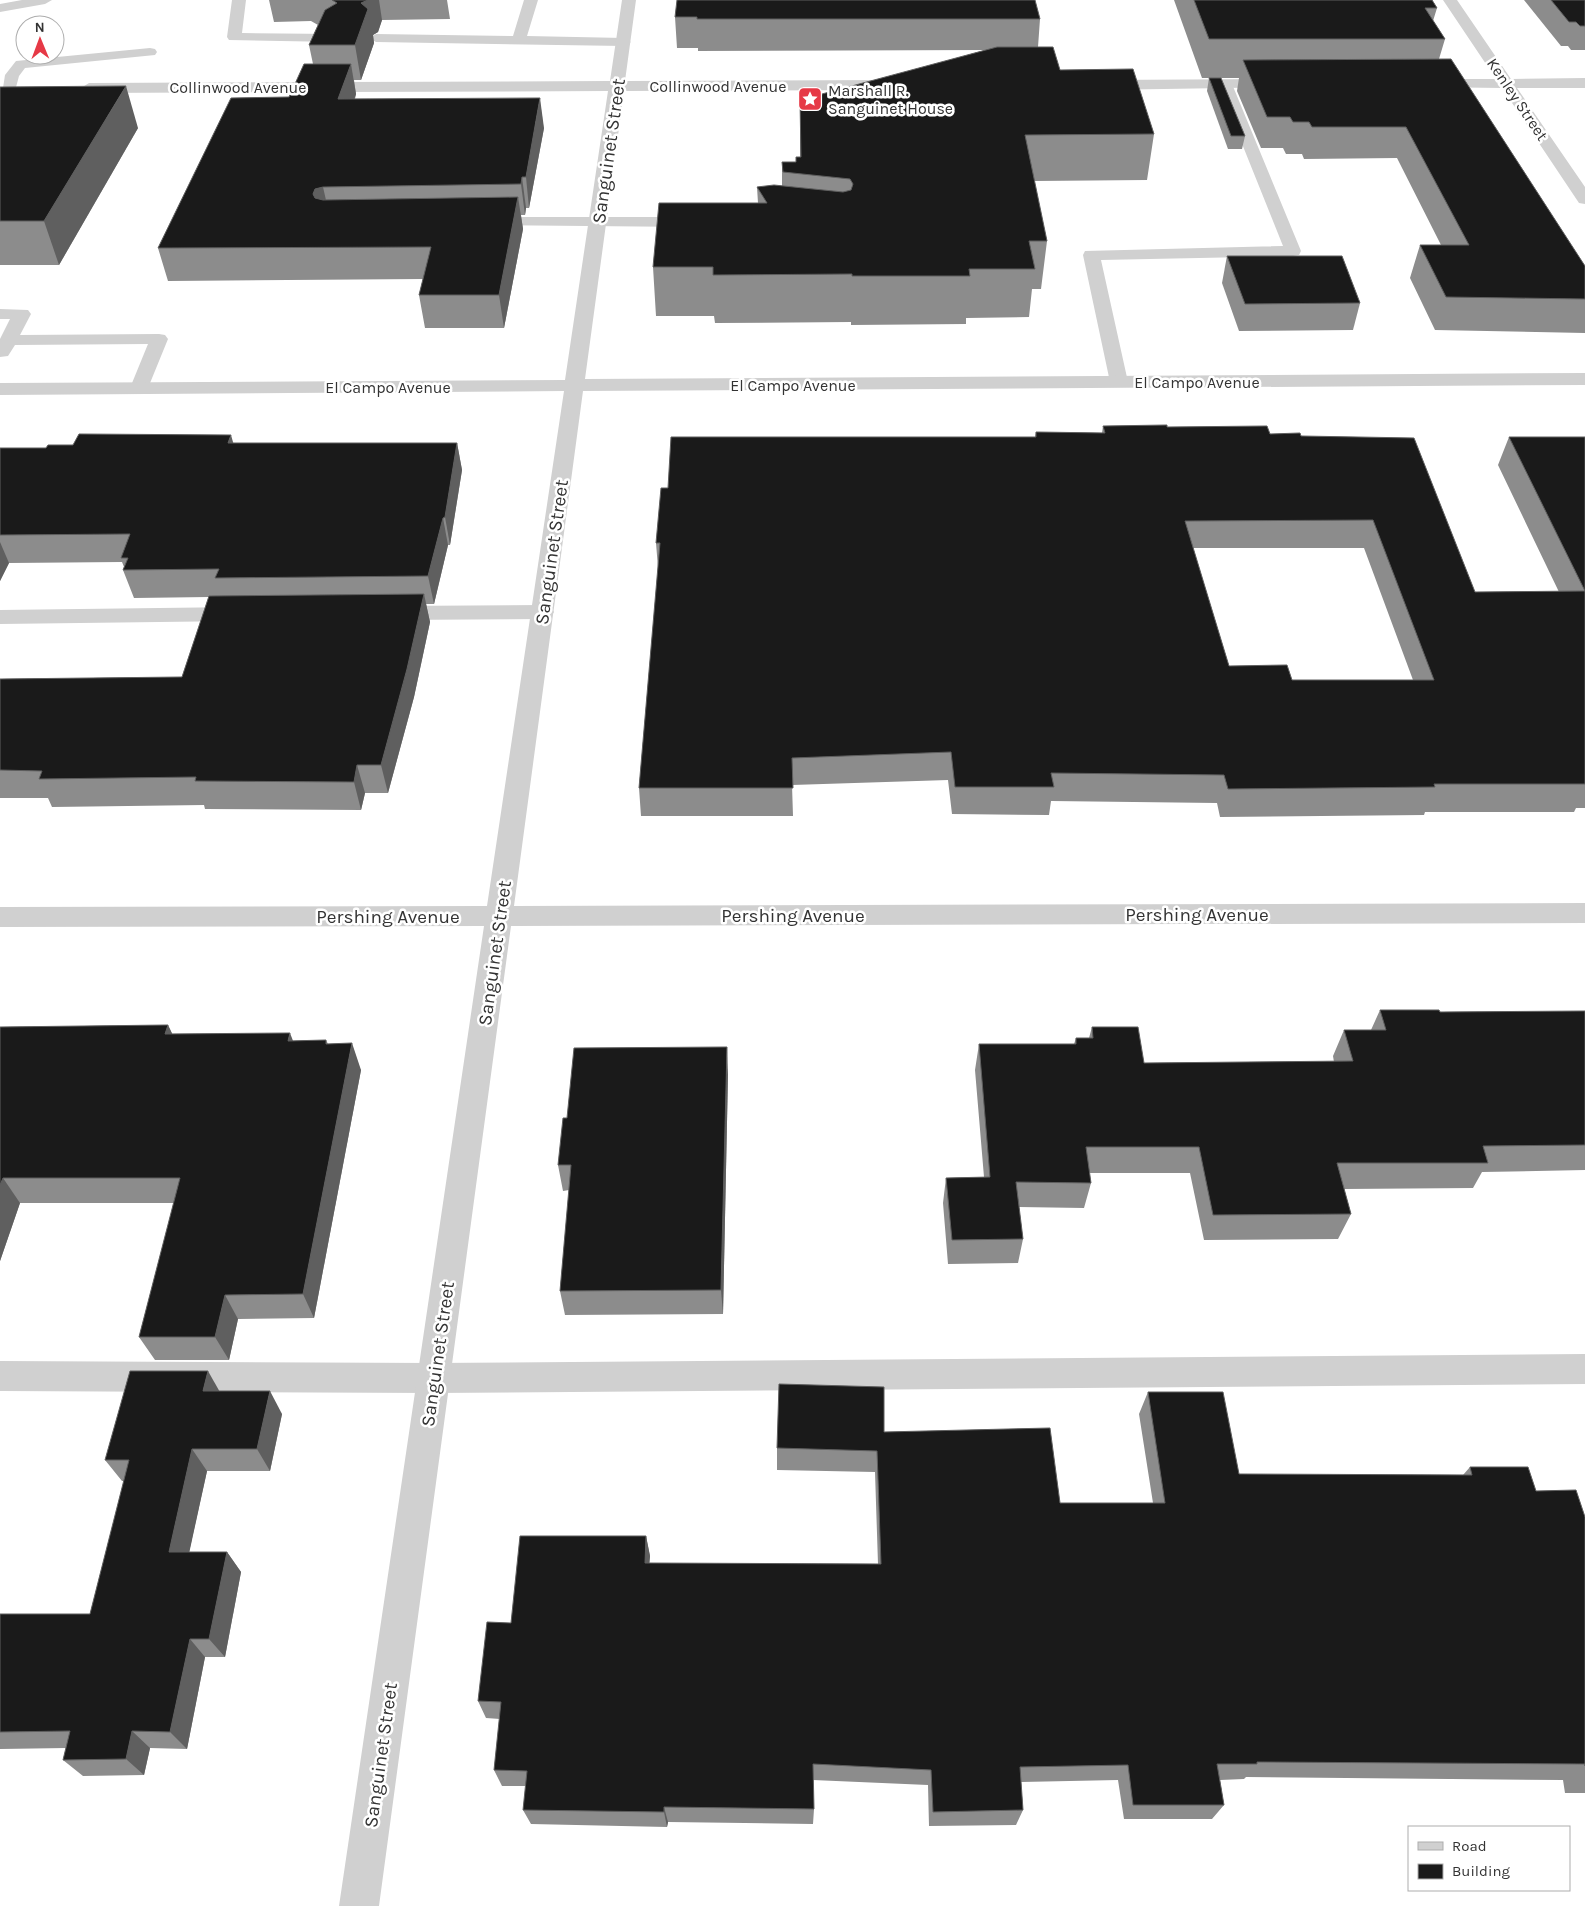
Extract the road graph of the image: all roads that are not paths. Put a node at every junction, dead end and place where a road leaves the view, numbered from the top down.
1 (45, 0) edge
2 (239, 0) edge
3 (531, 0) edge
4 (629, 0) edge
5 (1450, 0) edge
6 (0, 8) edge
7 (335, 38) edge
8 (376, 38) dead end
9 (519, 40) junction
10 (624, 42) junction
11 (150, 52) dead end
12 (1585, 83) edge
13 (1225, 84) junction
14 (1293, 84) edge
15 (1410, 84) edge
16 (1508, 84) junction
17 (906, 85) edge
18 (1086, 85) edge
19 (618, 86) junction
20 (5, 88) edge
21 (30, 88) edge
22 (70, 88) edge
23 (1585, 198) edge
24 (598, 221) junction
25 (712, 222) edge
26 (469, 223) edge
27 (0, 314) edge
28 (4, 348) edge
29 (1585, 379) edge
30 (1119, 382) junction
31 (575, 386) junction
32 (138, 388) junction
33 (0, 389) edge
34 (543, 612) junction
35 (371, 613) edge
36 (264, 614) edge
37 (0, 617) edge
38 (1585, 913) edge
39 (499, 916) junction
40 (0, 917) edge
41 (1585, 1369) edge
42 (0, 1376) edge
43 (433, 1378) junction
44 (359, 1906) edge

1 - 6 lane
2 - 7 lane
3 - 9 lane
4 - 10 street, Sanguinet Street
5 - 16 street, Kenley Street
8 - 9 lane
9 - 10 lane
10 - 19 street, Sanguinet Street
11 - 20 lane
12 - 16 street
13 - 14 street
13 - 18 street
13 - 30 lane
15 - 16 street
16 - 23 street, Kenley Street
17 - 19 street, Collinwood Avenue
19 - 22 street, Collinwood Avenue
19 - 24 street, Sanguinet Street
20 - 21 street
24 - 25 lane
24 - 26 lane
24 - 31 street, Sanguinet Street
27 - 28 lane
28 - 32 lane
29 - 30 street, El Campo Avenue
30 - 31 street, El Campo Avenue
31 - 32 street, El Campo Avenue
31 - 34 street, Sanguinet Street
32 - 33 street, El Campo Avenue
34 - 35 lane
34 - 39 street, Sanguinet Street
36 - 37 lane
38 - 39 street, Pershing Avenue
39 - 40 street, Pershing Avenue
39 - 43 street, Sanguinet Street
41 - 43 lane
42 - 43 lane
43 - 44 street, Sanguinet Street

